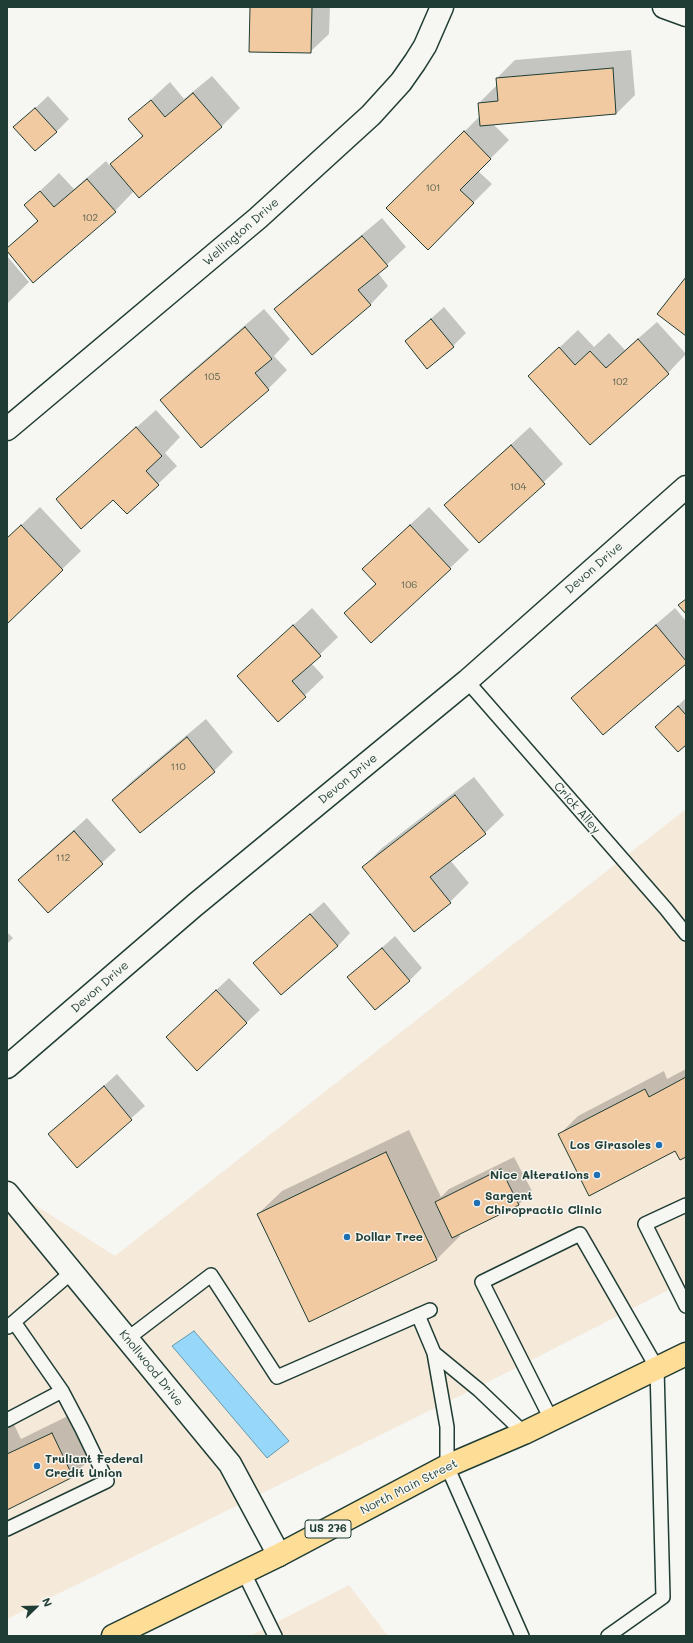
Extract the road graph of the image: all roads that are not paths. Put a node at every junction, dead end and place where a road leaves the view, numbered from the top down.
1 (442, 7) edge
2 (664, 7) edge
3 (686, 14) edge
4 (7, 429) edge
5 (686, 488) edge
6 (467, 682) junction
7 (686, 934) edge
8 (7, 1067) edge
9 (7, 1193) edge
10 (686, 1205) edge
11 (72, 1272) junction
12 (686, 1306) edge
13 (430, 1310) dead end
14 (418, 1315) junction
15 (10, 1324) edge
16 (127, 1339) junction
17 (434, 1353) junction
18 (686, 1354) edge
19 (657, 1368) junction
20 (62, 1391) junction
21 (7, 1420) edge
22 (552, 1421) junction
23 (524, 1433) junction
24 (447, 1466) junction
25 (7, 1529) edge
26 (279, 1555) junction
27 (244, 1573) junction
28 (112, 1636) edge
29 (275, 1636) edge
30 (522, 1636) edge
31 (608, 1636) edge

1 - 4 street, Wellington Drive
2 - 3 street
5 - 6 street, Devon Drive
6 - 7 lane, Crick Alley
6 - 8 street, Devon Drive
9 - 11 street, Knollwood Drive
10 - 12 lane
11 - 15 lane
11 - 16 street, Knollwood Drive
13 - 14 lane
14 - 16 lane
14 - 17 lane
15 - 20 lane
16 - 26 street, Knollwood Drive
17 - 23 lane
17 - 24 lane
18 - 19 main road, North Main Street / US 276
19 - 22 main road, North Main Street / US 276
19 - 22 lane
19 - 31 lane
20 - 21 lane
20 - 25 lane
22 - 23 main road, North Main Street / US 276
23 - 24 main road, North Main Street / US 276
24 - 26 main road, North Main Street / US 276
24 - 30 lane
26 - 27 main road, North Main Street / US 276
27 - 28 main road, North Main Street / US 276
27 - 29 lane

